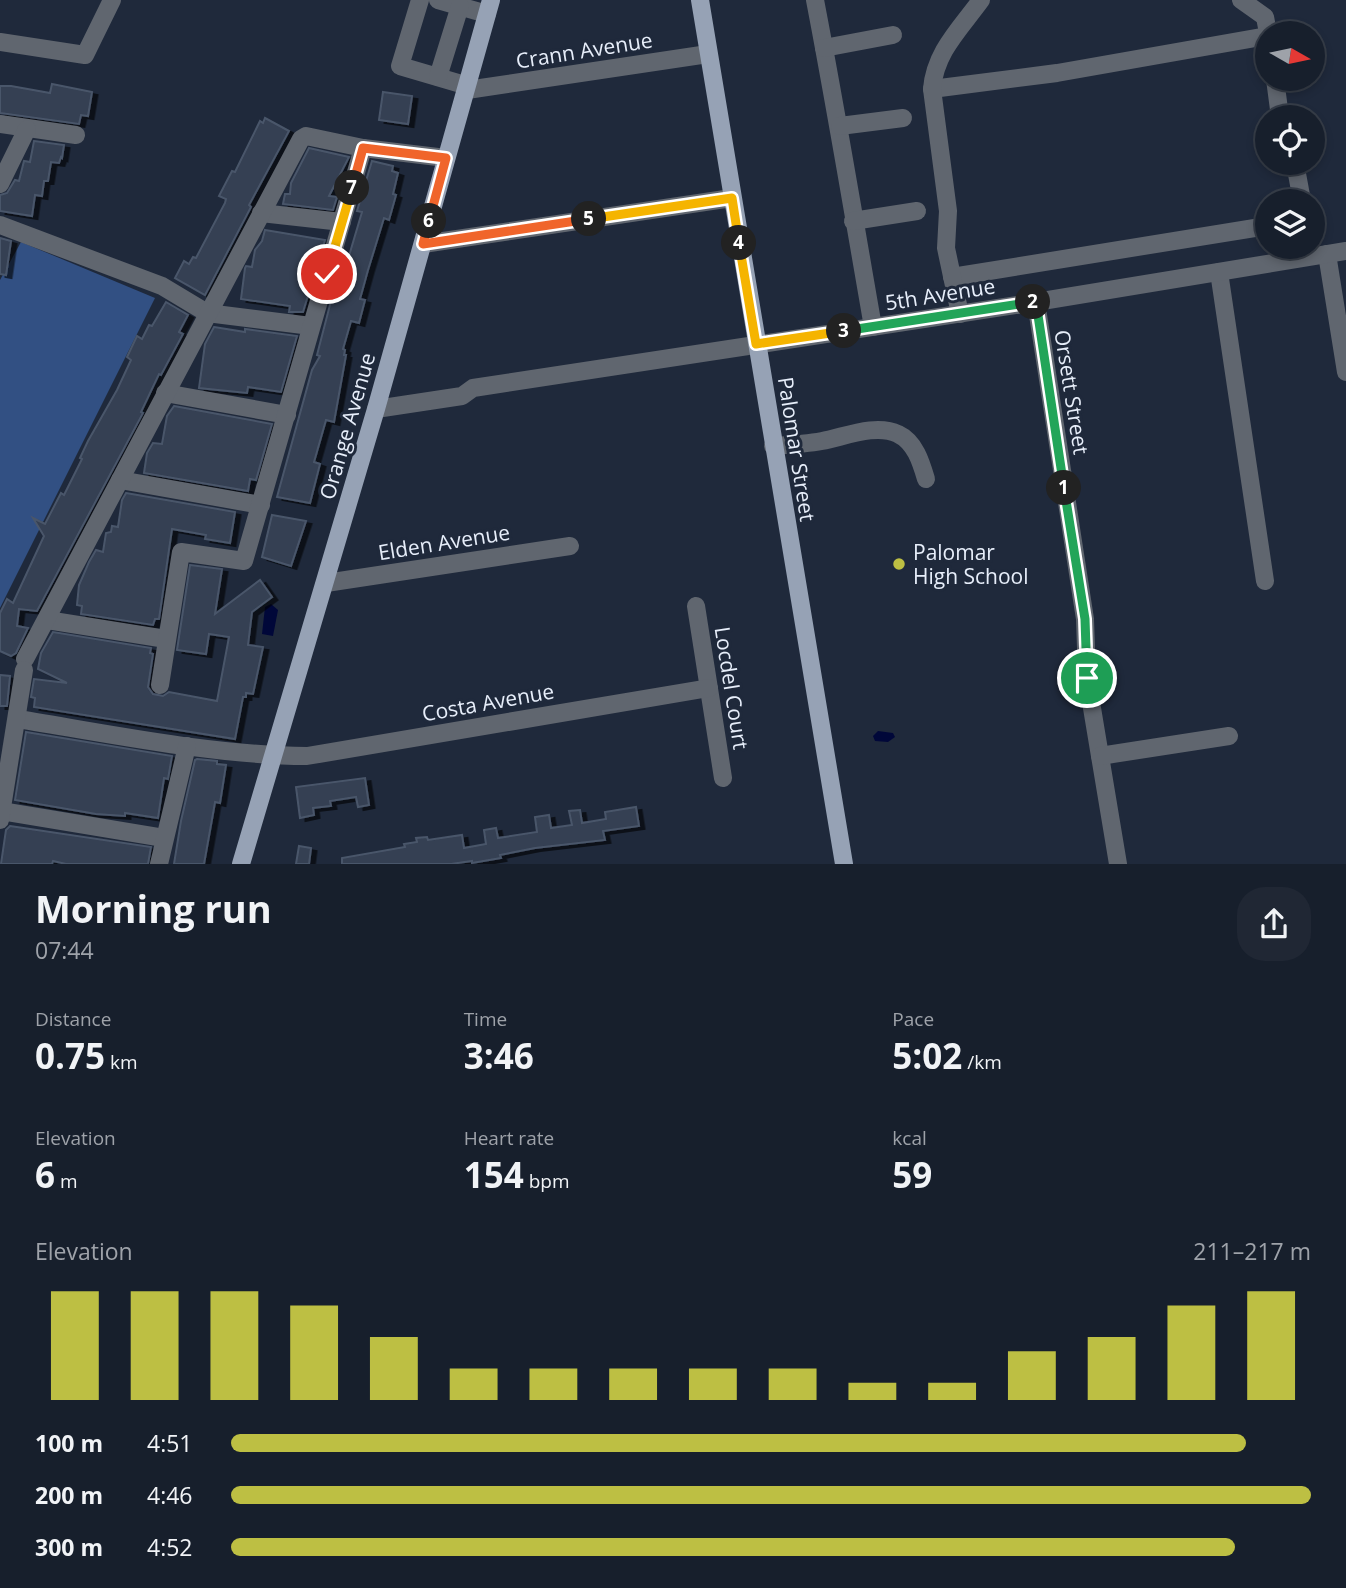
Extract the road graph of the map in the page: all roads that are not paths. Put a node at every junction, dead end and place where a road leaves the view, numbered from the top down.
1 (112, 0) edge
2 (420, 0) edge
3 (438, 0) edge
4 (700, 0) edge
5 (815, 0) edge
6 (981, 0) edge
7 (1241, 0) edge
8 (460, 6) junction
9 (489, 7) edge
10 (1265, 21) edge
11 (893, 35) dead end
12 (1255, 37) edge
13 (0, 41) edge
14 (824, 47) junction
15 (708, 54) junction
16 (438, 77) junction
17 (467, 88) junction
18 (932, 89) junction
19 (902, 118) dead end
20 (0, 124) edge
21 (840, 126) junction
22 (27, 129) junction
23 (76, 135) dead end
24 (363, 148) junction
25 (446, 158) junction
26 (0, 184) edge
27 (732, 198) junction
28 (917, 211) dead end
29 (261, 213) junction
30 (853, 221) junction
31 (342, 222) junction
32 (0, 225) edge
33 (1255, 228) edge
34 (423, 244) junction
35 (1346, 251) edge
36 (1325, 252) edge
37 (1282, 259) edge
38 (1318, 259) edge
39 (1219, 272) junction
40 (952, 277) junction
41 (1036, 302) junction
42 (207, 313) junction
43 (960, 314) junction
44 (311, 326) junction
45 (873, 327) junction
46 (756, 344) junction
47 (1346, 372) edge
48 (165, 393) junction
49 (376, 409) junction
50 (287, 415) junction
51 (773, 446) junction
52 (926, 479) dead end
53 (120, 480) junction
54 (261, 505) junction
55 (570, 546) dead end
56 (1265, 581) dead end
57 (326, 583) junction
58 (696, 606) dead end
59 (47, 620) junction
60 (166, 639) junction
61 (160, 685) dead end
62 (709, 688) junction
63 (17, 719) junction
64 (1229, 736) dead end
65 (187, 746) junction
66 (273, 756) junction
67 (1100, 756) junction
68 (723, 778) dead end
69 (1, 815) edge
70 (164, 838) junction
71 (159, 863) edge
72 (242, 863) edge
73 (844, 863) edge
74 (1118, 863) edge

1 - 13 street
2 - 16 street
3 - 8 street
4 - 15 main road, Palomar Street
5 - 14 street
6 - 18 street
7 - 10 street
8 - 9 street
8 - 16 street
9 - 17 main road, Orange Avenue
11 - 14 street
12 - 18 street
14 - 21 street
15 - 17 street, Crann Avenue
15 - 27 main road, Palomar Street
16 - 17 street
17 - 25 main road, Orange Avenue
18 - 40 street
19 - 21 street
20 - 22 street
21 - 30 street
22 - 23 street
22 - 26 street
24 - 25 street
24 - 29 street
24 - 31 street
25 - 34 main road, Orange Avenue
27 - 34 street
27 - 46 main road, Palomar Street
28 - 30 street
29 - 31 street
29 - 42 street
30 - 45 street
31 - 44 street
32 - 42 street
33 - 40 street
34 - 49 main road, Orange Avenue
35 - 36 street, 5th Avenue
37 - 39 street, 5th Avenue
38 - 47 street
39 - 41 street, 5th Avenue
39 - 56 street
40 - 43 street
41 - 43 street, 5th Avenue
41 - 67 street, Orsett Street
42 - 44 street
42 - 48 street
43 - 45 street, 5th Avenue
44 - 50 street
45 - 46 street, 5th Avenue
46 - 49 street, 5th Avenue
46 - 51 main road, Palomar Street
48 - 50 street
48 - 53 street
49 - 57 main road, Orange Avenue
50 - 54 street
51 - 52 street
51 - 73 main road, Palomar Street
53 - 54 street
53 - 59 street
54 - 60 street
55 - 57 street, Elden Avenue
57 - 66 main road, Orange Avenue
58 - 62 street, Locdel Court
59 - 60 street
59 - 63 street
60 - 61 street
62 - 66 street, Costa Avenue
62 - 68 street, Locdel Court
63 - 65 street, Costa Avenue
63 - 69 street
64 - 67 street
65 - 66 street, Costa Avenue
65 - 70 street
66 - 72 main road, Orange Avenue
67 - 74 street, Orsett Street
69 - 70 street
70 - 71 street

